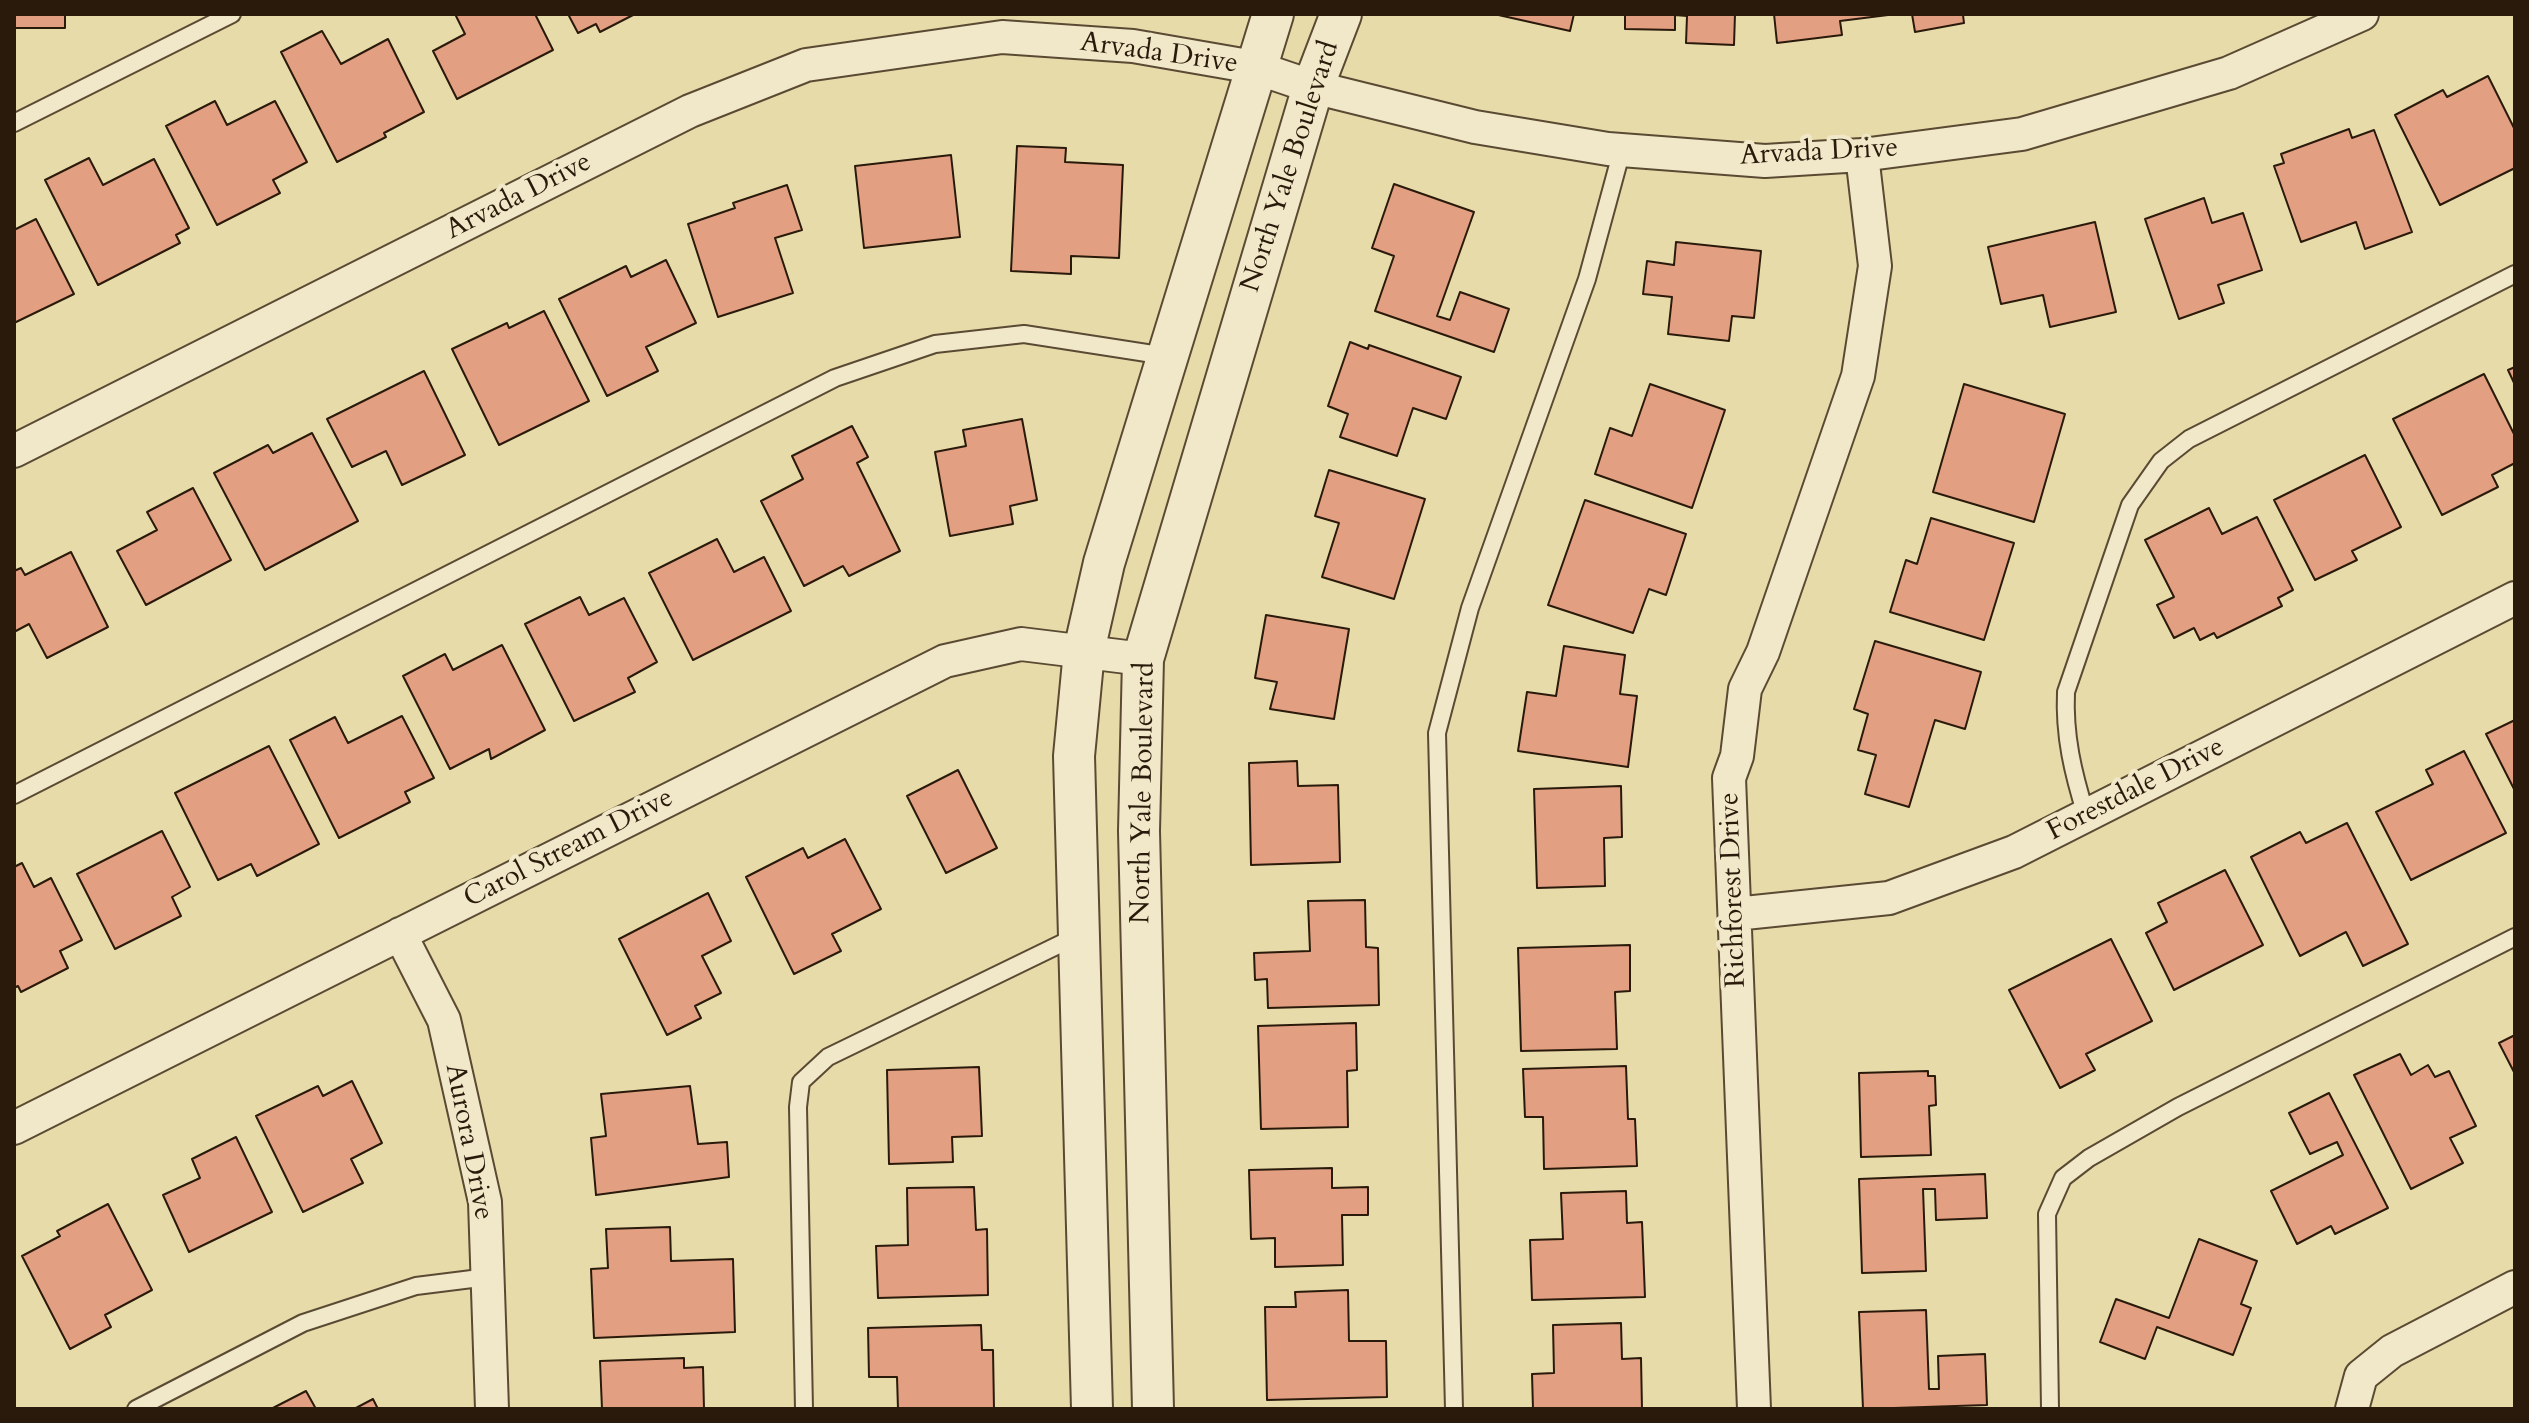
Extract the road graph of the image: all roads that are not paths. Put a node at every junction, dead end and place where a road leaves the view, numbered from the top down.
1 (232, 14) edge
2 (1273, 14) edge
3 (1341, 14) edge
4 (2362, 14) edge
5 (1254, 67) junction
6 (1313, 87) junction
7 (14, 123) edge
8 (1622, 150) junction
9 (1862, 155) junction
10 (2515, 274) edge
11 (1166, 356) junction
12 (14, 451) edge
13 (2515, 598) edge
14 (1084, 651) junction
15 (1143, 659) junction
16 (14, 795) edge
17 (2086, 815) junction
18 (1735, 914) junction
19 (400, 934) junction
20 (1079, 935) junction
21 (2515, 937) edge
22 (14, 1128) edge
23 (488, 1277) junction
24 (2515, 1287) edge
25 (136, 1409) edge
26 (492, 1409) edge
27 (804, 1409) edge
28 (1092, 1409) edge
29 (1153, 1409) edge
30 (1454, 1409) edge
31 (1754, 1409) edge
32 (2050, 1409) edge
33 (2352, 1409) edge

1 - 7 lane
2 - 5 street
3 - 6 street, North Yale Boulevard
4 - 9 street, Arvada Drive
5 - 6 street, Arvada Drive
5 - 11 street
5 - 12 street, Arvada Drive
6 - 8 street, Arvada Drive
6 - 15 street, North Yale Boulevard
8 - 9 street, Arvada Drive
8 - 30 lane
9 - 18 street, Richforest Drive
10 - 17 lane
11 - 14 street
11 - 16 lane
13 - 17 street, Forestdale Drive
14 - 15 street, Carol Stream Drive
14 - 19 street, Carol Stream Drive
14 - 20 street
15 - 29 street, North Yale Boulevard
17 - 18 street, Forestdale Drive
18 - 31 street, Richforest Drive
19 - 22 street, Carol Stream Drive
19 - 23 street, Aurora Drive
20 - 27 lane
20 - 28 street
21 - 32 lane
23 - 25 lane
23 - 26 street, Aurora Drive
24 - 33 street

